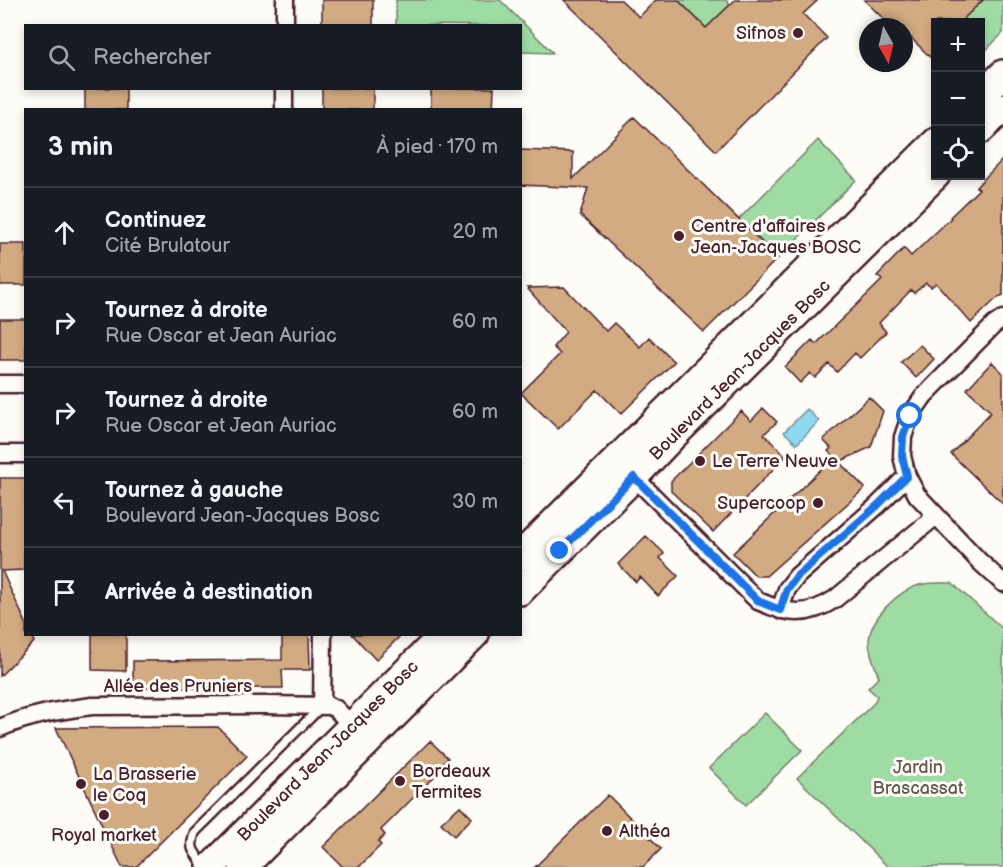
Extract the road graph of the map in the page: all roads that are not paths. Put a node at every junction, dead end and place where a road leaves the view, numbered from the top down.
1 (285, 0) edge
2 (285, 24) edge
3 (1003, 74) edge
4 (285, 90) edge
5 (985, 93) edge
6 (284, 108) edge
7 (1003, 108) edge
8 (985, 126) edge
9 (931, 147) edge
10 (931, 180) edge
11 (1003, 319) edge
12 (0, 384) edge
13 (24, 384) edge
14 (0, 454) edge
15 (24, 454) edge
16 (907, 476) junction
17 (634, 477) junction
18 (936, 516) junction
19 (524, 544) edge
20 (522, 576) edge
21 (1003, 583) edge
22 (522, 589) edge
23 (780, 610) junction
24 (323, 636) edge
25 (442, 636) edge
26 (473, 636) edge
27 (322, 706) junction
28 (352, 726) junction
29 (0, 728) edge
30 (203, 867) edge
31 (212, 867) edge
32 (243, 867) edge

1 - 2 street
3 - 5 main road
4 - 6 street
7 - 8 main road
9 - 19 main road, Boulevard Jean-Jacques Bosc
10 - 17 main road, Boulevard Jean-Jacques Bosc
11 - 16 street
12 - 13 street
14 - 15 street
16 - 18 street
16 - 23 street
17 - 22 main road, Boulevard Jean-Jacques Bosc
17 - 23 street
18 - 21 street
18 - 23 street
19 - 20 street, Boulevard Jean-Jacques Bosc
24 - 27 street
25 - 28 main road, Boulevard Jean-Jacques Bosc
26 - 32 main road, Boulevard Jean-Jacques Bosc
27 - 28 street
27 - 29 street, Allée des Pruniers
27 - 30 lane
28 - 31 main road, Boulevard Jean-Jacques Bosc

